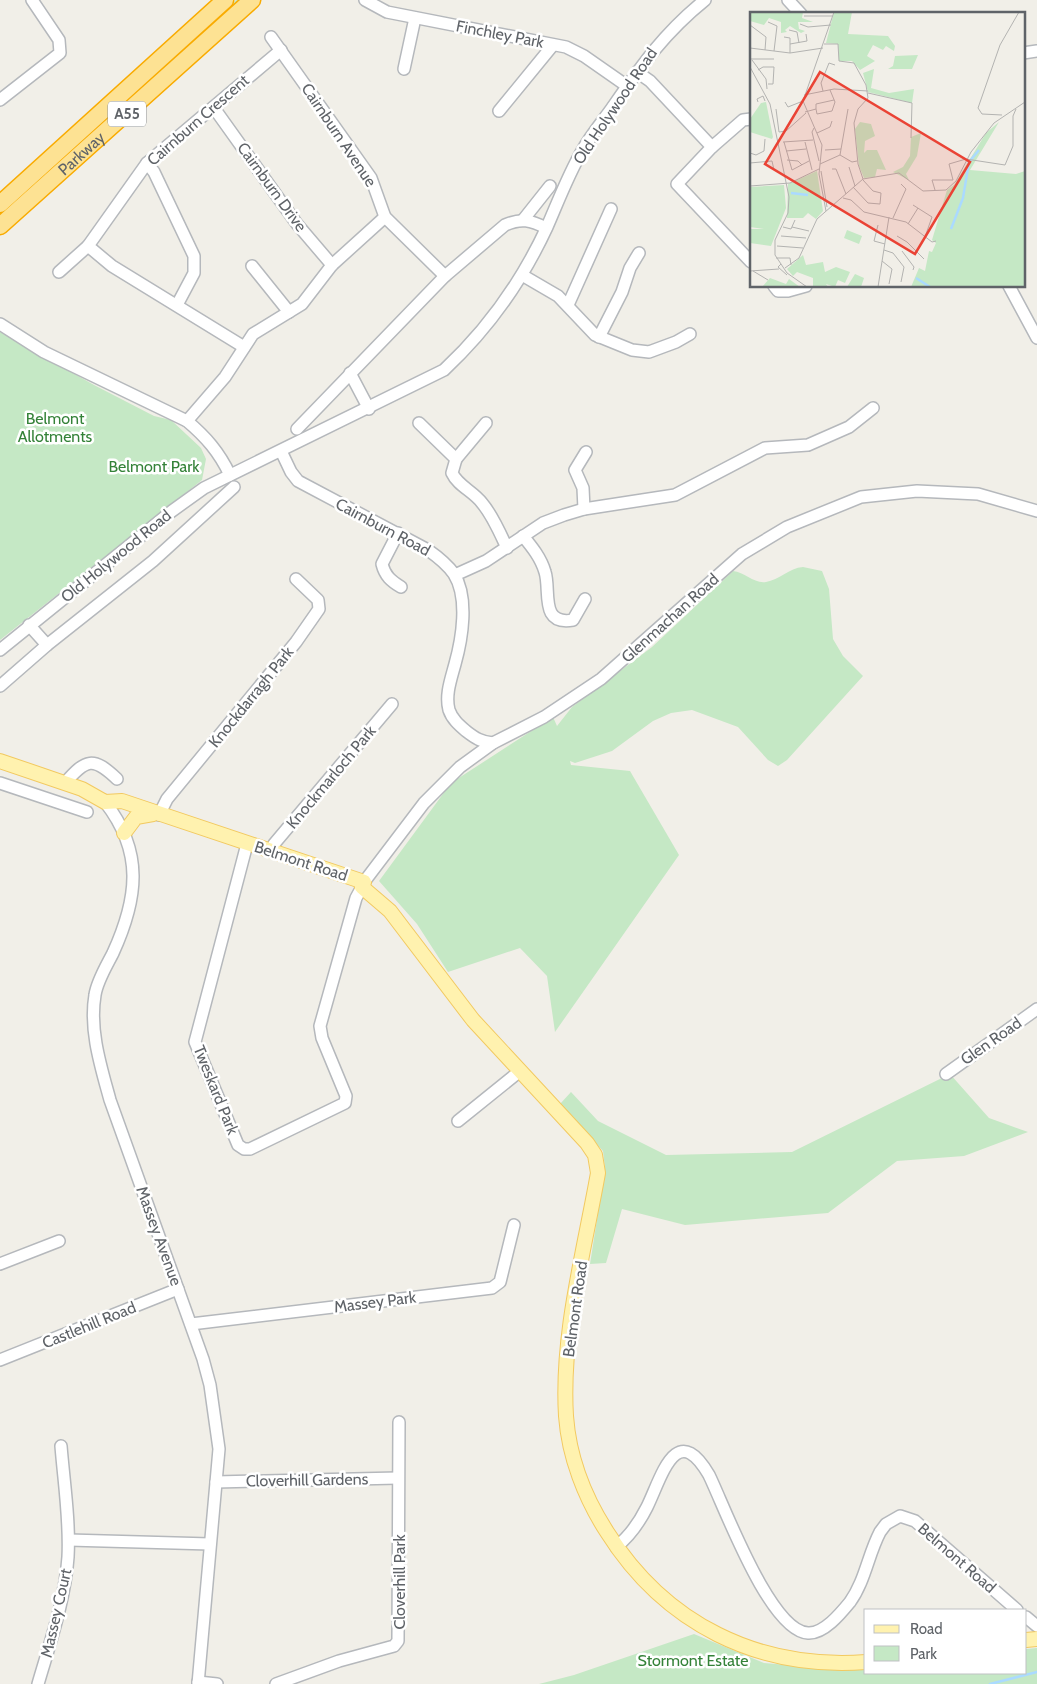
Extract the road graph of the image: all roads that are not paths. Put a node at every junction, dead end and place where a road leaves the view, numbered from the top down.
1 (32, 0) edge
2 (226, 0) edge
3 (252, 0) edge
4 (365, 0) edge
5 (705, 0) edge
6 (788, 0) edge
7 (799, 12) edge
8 (415, 18) junction
9 (271, 36) dead end
10 (553, 45) junction
11 (281, 50) junction
12 (1037, 51) edge
13 (1024, 53) edge
14 (404, 69) dead end
15 (637, 72) junction
16 (627, 86) junction
17 (0, 100) edge
18 (214, 108) junction
19 (499, 111) dead end
20 (750, 119) edge
21 (712, 148) junction
22 (147, 163) junction
23 (550, 186) dead end
24 (0, 204) edge
25 (611, 208) dead end
26 (385, 217) junction
27 (523, 220) junction
28 (0, 226) edge
29 (546, 228) junction
30 (88, 246) junction
31 (639, 253) dead end
32 (750, 261) edge
33 (332, 265) junction
34 (252, 266) dead end
35 (59, 272) dead end
36 (522, 274) junction
37 (445, 276) junction
38 (776, 288) edge
39 (799, 288) edge
40 (1009, 288) edge
41 (177, 305) junction
42 (568, 305) junction
43 (289, 312) junction
44 (0, 324) edge
45 (690, 334) dead end
46 (599, 338) junction
47 (1037, 338) edge
48 (244, 347) junction
49 (350, 373) junction
50 (873, 408) dead end
51 (368, 409) junction
52 (187, 421) junction
53 (419, 423) dead end
54 (486, 423) dead end
55 (296, 429) dead end
56 (281, 450) junction
57 (586, 452) dead end
58 (456, 459) junction
59 (230, 475) junction
60 (234, 486) dead end
61 (204, 488) junction
62 (215, 504) junction
63 (584, 509) junction
64 (1037, 511) edge
65 (398, 533) junction
66 (523, 536) junction
67 (507, 548) junction
68 (455, 575) junction
69 (296, 579) dead end
70 (401, 587) dead end
71 (586, 599) dead end
72 (29, 625) junction
73 (47, 645) junction
74 (0, 650) edge
75 (0, 686) edge
76 (392, 704) dead end
77 (493, 743) junction
78 (0, 761) edge
79 (117, 779) dead end
80 (65, 783) junction
81 (0, 784) edge
82 (105, 802) junction
83 (87, 812) dead end
84 (159, 815) junction
85 (124, 833) junction
86 (247, 844) junction
87 (271, 852) junction
88 (363, 884) junction
89 (1037, 1010) edge
90 (520, 1071) junction
91 (946, 1074) dead end
92 (458, 1121) dead end
93 (514, 1225) dead end
94 (59, 1241) dead end
95 (0, 1264) edge
96 (178, 1290) junction
97 (191, 1324) junction
98 (0, 1360) edge
99 (399, 1422) dead end
100 (61, 1446) dead end
101 (398, 1478) junction
102 (216, 1482) junction
103 (68, 1540) junction
104 (210, 1544) junction
105 (616, 1547) junction
106 (1016, 1609) edge
107 (1027, 1618) edge
108 (1037, 1626) edge
109 (864, 1662) edge
110 (198, 1683) edge
111 (38, 1684) edge
112 (217, 1684) edge
113 (276, 1684) edge

1 - 17 street
2 - 24 highway, Parkway / A55
3 - 28 highway, Parkway / A55
4 - 8 street, Finchley Park
5 - 15 street, Old Holywood Road
6 - 7 street
8 - 10 street, Finchley Park
8 - 14 street
9 - 11 street, Cairnburn Avenue
10 - 16 street, Finchley Park
10 - 19 street
11 - 18 street, Cairnburn Crescent
11 - 26 street, Cairnburn Avenue
12 - 13 street
15 - 16 street, Old Holywood Road
15 - 21 street
16 - 29 street, Old Holywood Road
18 - 22 street, Cairnburn Crescent
18 - 33 street, Cairnburn Drive
20 - 21 street
21 - 32 street
22 - 30 street, Cairnburn Crescent
22 - 41 street
23 - 27 street
25 - 42 street
26 - 33 street
26 - 37 street, Cairnburn Avenue
27 - 29 street
27 - 37 street
29 - 36 street, Old Holywood Road
30 - 35 street, Cairnburn Crescent
30 - 41 street
31 - 46 street
33 - 43 street
34 - 43 street
36 - 42 street
36 - 51 street, Old Holywood Road
37 - 49 street
38 - 39 street
40 - 47 street
41 - 48 street
42 - 46 street
43 - 48 street
44 - 52 street
45 - 46 street
48 - 52 street
49 - 51 street
49 - 55 street
50 - 63 street
51 - 56 street, Old Holywood Road
52 - 59 street
53 - 58 street
54 - 58 street
56 - 59 street, Old Holywood Road
56 - 65 street, Cairnburn Road
57 - 63 street
58 - 67 street
59 - 61 street, Old Holywood Road
60 - 62 street, Old Holywood Road
61 - 62 street
61 - 72 street, Old Holywood Road
62 - 73 street, Old Holywood Road
63 - 66 street
64 - 77 street, Glenmachan Road
65 - 68 street, Cairnburn Road
65 - 70 street
66 - 67 street
66 - 71 street
67 - 68 street
68 - 77 street
69 - 84 street, Knockdarragh Park
72 - 73 street
72 - 74 street, Old Holywood Road
73 - 75 street, Old Holywood Road
76 - 87 street, Knockmarloch Park
77 - 88 street, Glenmachan Road
78 - 80 main road, Belmont Road
79 - 80 street
80 - 82 main road, Belmont Road
81 - 83 street
82 - 84 main road, Belmont Road
82 - 85 street, Massey Avenue
84 - 85 main road
84 - 86 main road, Belmont Road
85 - 96 street, Massey Avenue
86 - 87 main road, Belmont Road
86 - 88 street, Tweskard Park
87 - 88 main road, Belmont Road
88 - 90 main road, Belmont Road
89 - 91 street, Glen Road
90 - 92 street
90 - 105 main road, Belmont Road
93 - 97 street, Massey Park
94 - 95 street
96 - 97 street, Massey Avenue
96 - 98 street, Castlehill Road
97 - 102 street, Massey Avenue
99 - 101 street, Cloverhill Park
100 - 103 street, Massey Court
101 - 102 street, Cloverhill Gardens
101 - 113 street, Cloverhill Park
102 - 104 street, Massey Avenue
103 - 104 street
103 - 111 street, Massey Court
104 - 110 street, Massey Avenue
105 - 106 street, Belmont Road
105 - 109 main road
107 - 108 street
110 - 112 street

